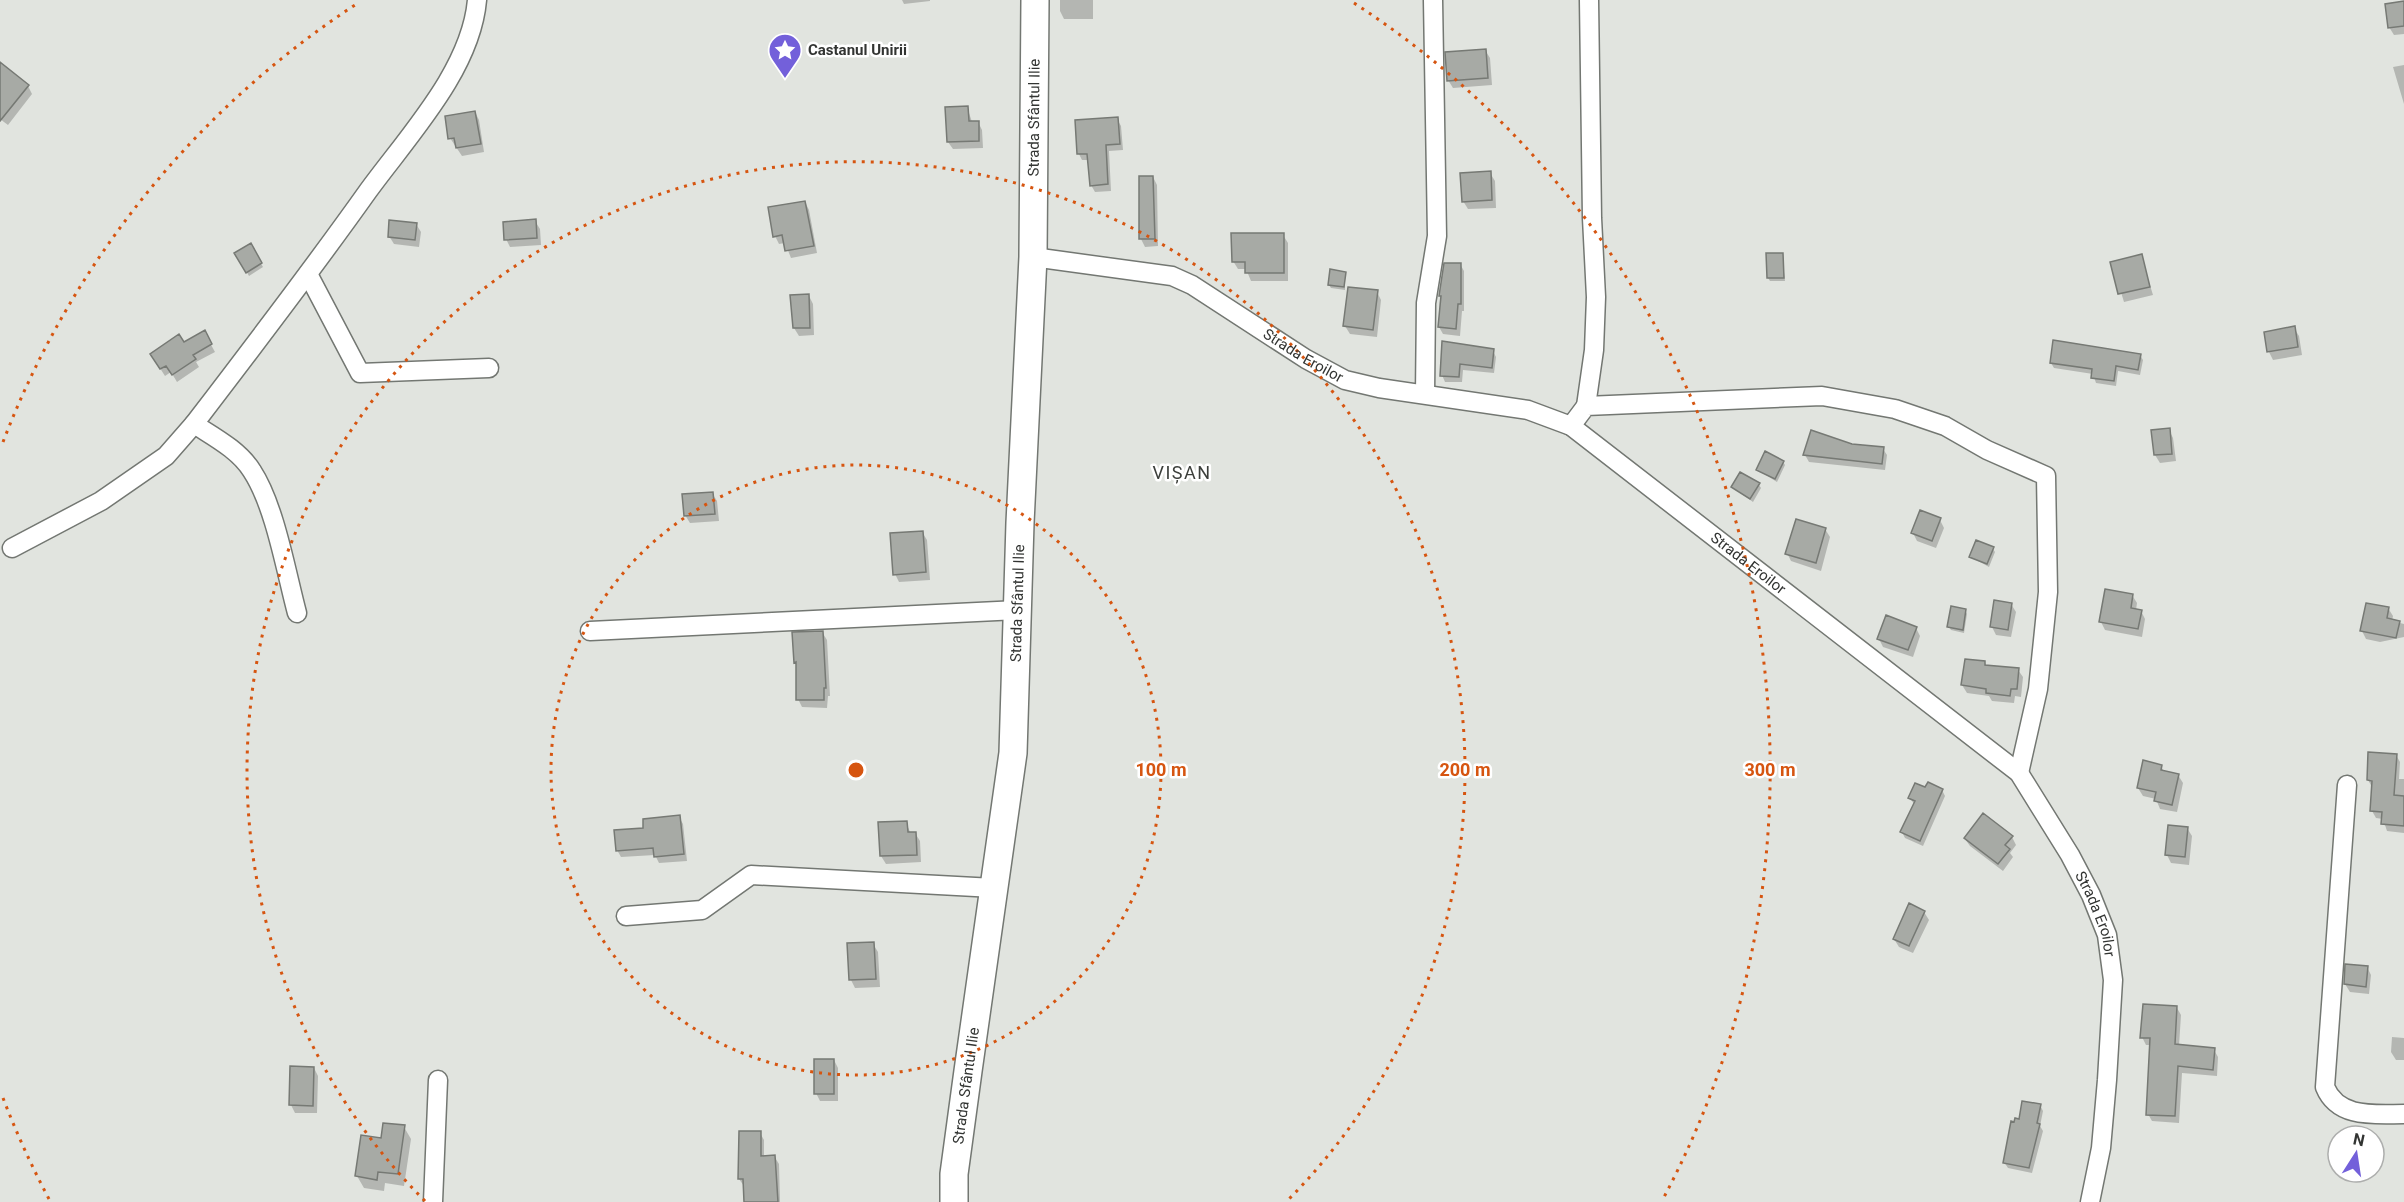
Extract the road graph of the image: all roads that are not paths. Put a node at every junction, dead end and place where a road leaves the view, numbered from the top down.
1 (477, 0) edge
2 (1035, 0) edge
3 (1433, 0) edge
4 (1589, 0) edge
5 (1033, 257) junction
6 (308, 274) junction
7 (489, 368) dead end
8 (1425, 394) junction
9 (1586, 406) junction
10 (194, 424) junction
11 (1571, 426) junction
12 (12, 548) dead end
13 (1018, 610) junction
14 (297, 613) dead end
15 (590, 632) dead end
16 (2019, 773) junction
17 (2347, 785) dead end
18 (994, 888) junction
19 (626, 916) dead end
20 (438, 1080) dead end
21 (2404, 1114) edge
22 (434, 1202) edge
23 (954, 1202) edge
24 (2090, 1202) edge

1 - 6 street
2 - 5 street, Strada Sfântul Ilie
3 - 8 street
4 - 9 street
5 - 8 street, Strada Eroilor
5 - 13 street, Strada Sfântul Ilie
6 - 7 street
6 - 10 street
8 - 11 street, Strada Eroilor
9 - 11 street
9 - 16 street
10 - 12 street
10 - 14 street
11 - 16 street, Strada Eroilor
13 - 15 street
13 - 18 street, Strada Sfântul Ilie
16 - 24 street, Strada Eroilor
17 - 21 street
18 - 19 street
18 - 23 street, Strada Sfântul Ilie
20 - 22 street

